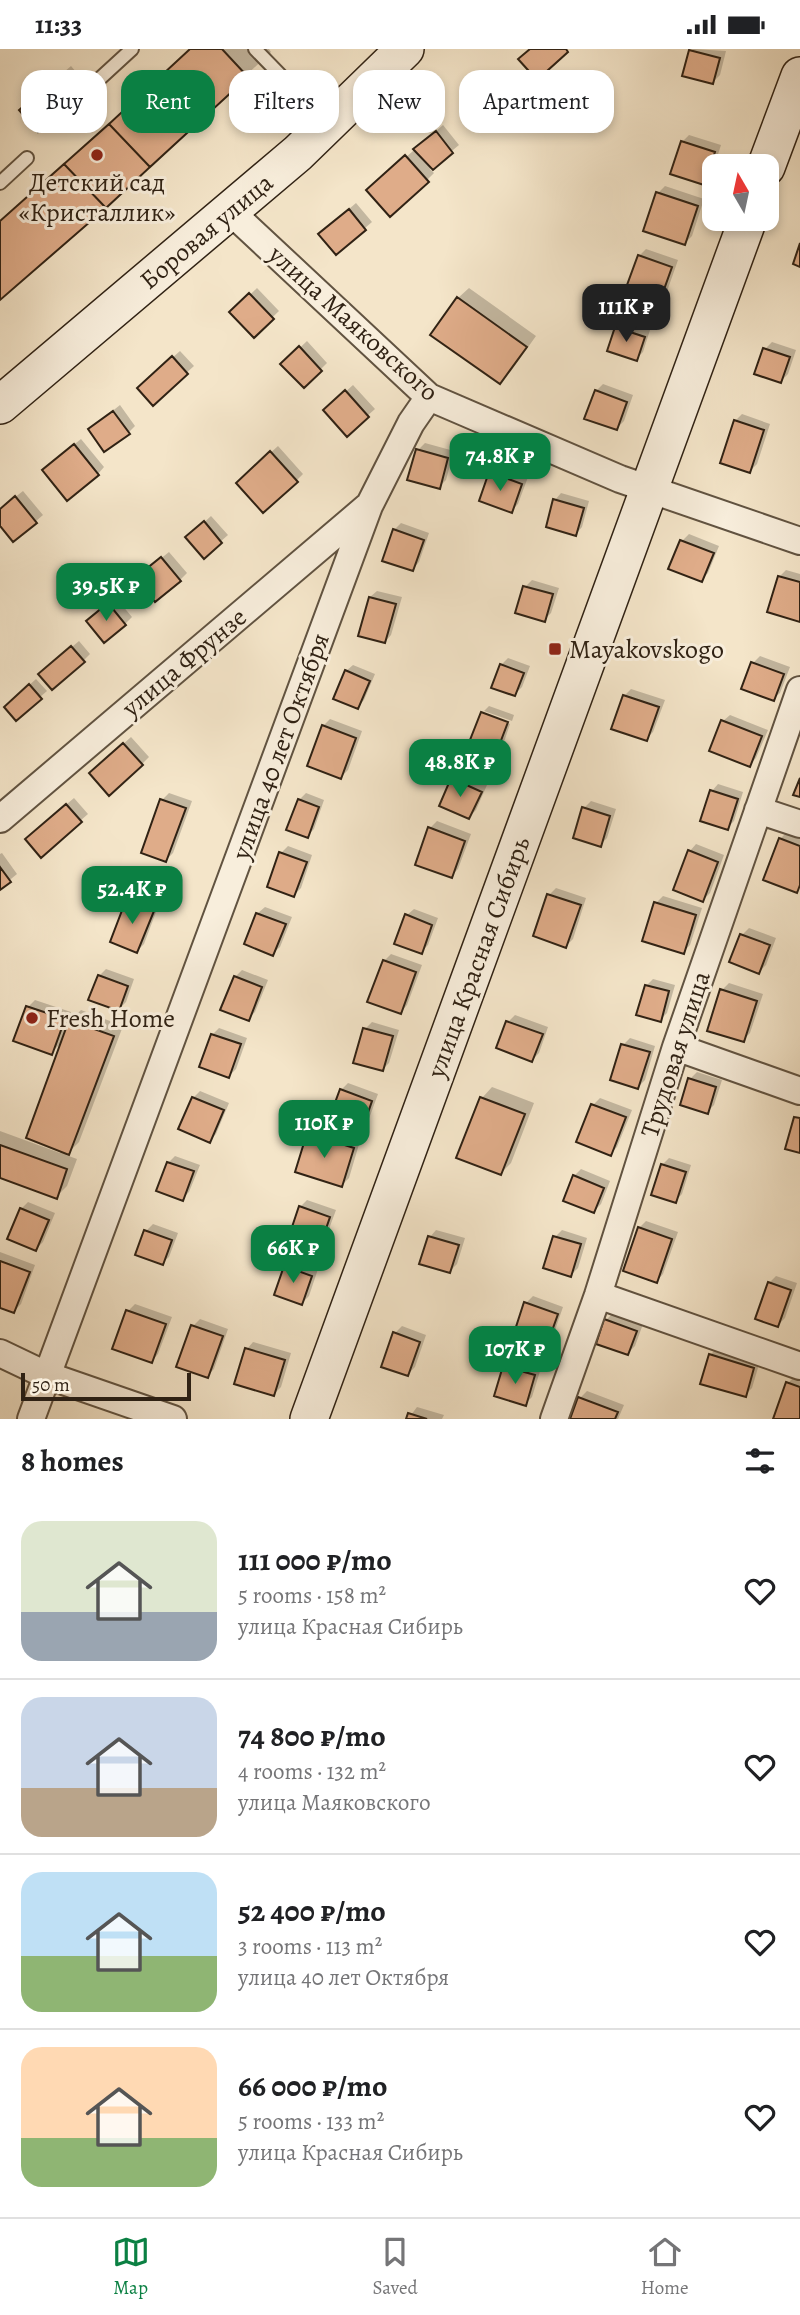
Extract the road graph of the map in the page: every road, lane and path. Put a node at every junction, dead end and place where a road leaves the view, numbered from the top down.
1 (132, 49) edge
2 (255, 49) edge
3 (405, 49) edge
4 (275, 70) edge
5 (107, 72) edge
6 (800, 76) edge
7 (339, 114) edge
8 (319, 133) edge
9 (771, 154) edge
10 (27, 157) dead end
11 (0, 183) edge
12 (230, 211) junction
13 (744, 231) edge
14 (429, 397) junction
15 (0, 405) edge
16 (649, 489) junction
17 (369, 506) junction
18 (800, 541) edge
19 (800, 691) edge
20 (758, 810) junction
21 (0, 818) edge
22 (800, 824) edge
23 (676, 1047) junction
24 (800, 1091) edge
25 (598, 1295) junction
26 (0, 1353) edge
27 (800, 1366) edge
28 (46, 1375) junction
29 (31, 1419) edge
30 (173, 1419) edge
31 (309, 1419) edge
32 (554, 1419) edge

1 - 5 lane
2 - 4 lane
3 - 7 main road, Боровая улица
6 - 9 main road
8 - 12 main road, Боровая улица
10 - 11 lane
12 - 14 street, улица Маяковского
12 - 15 main road, Боровая улица
13 - 16 main road, улица Красная Сибирь
14 - 16 street, улица Маяковского
14 - 17 street, улица 40 лет Октября
16 - 18 street, улица Маяковского
16 - 31 main road, улица Красная Сибирь
17 - 21 street, улица Фрунзе
17 - 28 street, улица 40 лет Октября
19 - 20 street, Трудовая улица
20 - 22 street
20 - 23 street, Трудовая улица
23 - 24 street
23 - 25 street, Трудовая улица
25 - 27 street
25 - 32 street, Трудовая улица
26 - 28 street
28 - 29 street, улица 40 лет Октября
28 - 30 street

